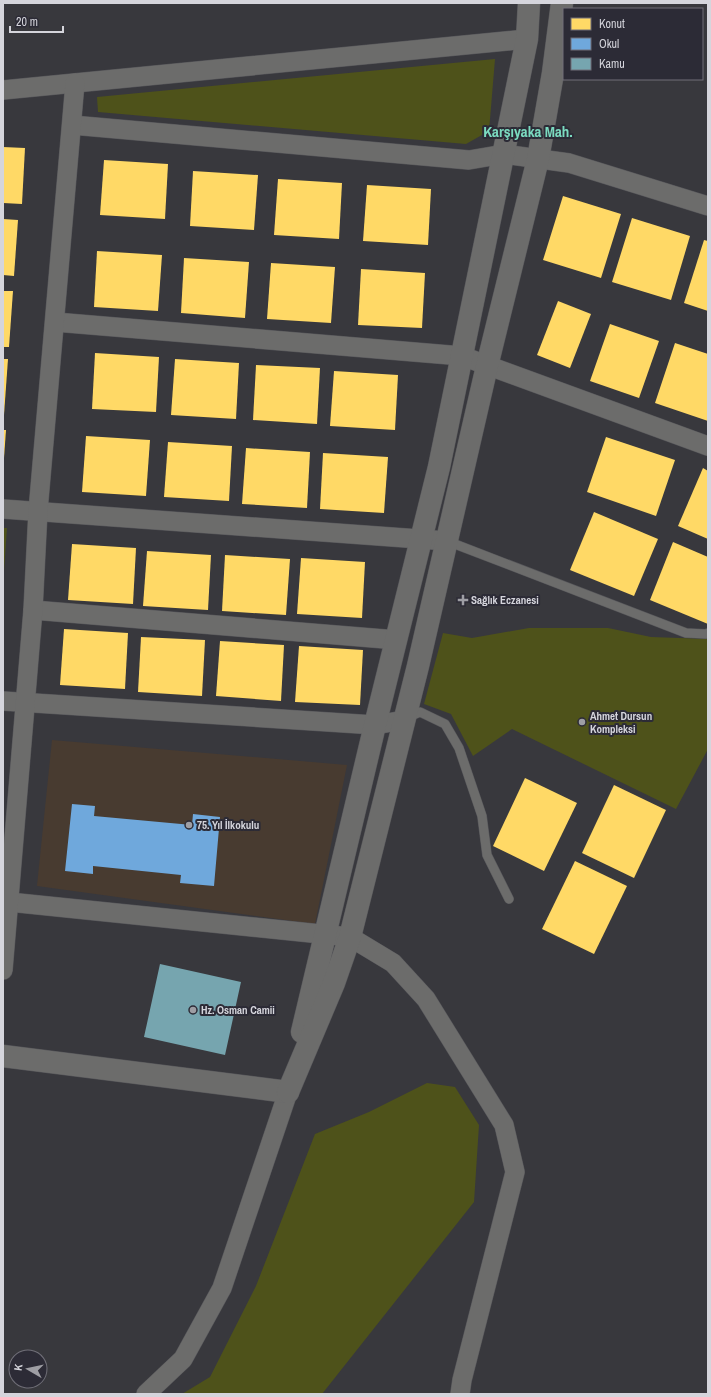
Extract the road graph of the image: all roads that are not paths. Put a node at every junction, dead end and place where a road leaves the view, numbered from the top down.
1 (529, 3) edge
2 (562, 3) edge
3 (527, 40) junction
4 (75, 83) junction
5 (3, 90) edge
6 (72, 125) junction
7 (504, 154) junction
8 (538, 159) junction
9 (708, 206) edge
10 (55, 322) junction
11 (462, 356) junction
12 (487, 366) junction
13 (708, 446) edge
14 (3, 509) edge
15 (38, 511) junction
16 (422, 539) junction
17 (447, 541) junction
18 (33, 610) junction
19 (708, 633) edge
20 (397, 640) junction
21 (3, 701) edge
22 (26, 703) junction
23 (404, 720) junction
24 (375, 725) junction
25 (509, 899) dead end
26 (9, 902) junction
27 (326, 934) junction
28 (350, 936) junction
29 (3, 970) edge
30 (3, 1056) edge
31 (288, 1092) junction
32 (146, 1394) edge
33 (460, 1394) edge

1 - 3 street
2 - 8 street
3 - 4 street
3 - 7 street
4 - 5 street
4 - 6 street
6 - 7 street
6 - 10 street
7 - 8 street
7 - 11 street
8 - 9 street
8 - 12 street
10 - 11 street
10 - 15 street
11 - 12 street
11 - 16 street
12 - 13 street
12 - 17 street
14 - 15 street
15 - 16 street
15 - 18 street
16 - 17 street
16 - 20 street
17 - 19 lane
17 - 23 street
18 - 20 street
18 - 22 street
20 - 24 street
21 - 22 street
22 - 24 street
22 - 26 street
23 - 24 street
23 - 25 lane
23 - 28 street
24 - 27 street
26 - 27 street
26 - 29 street
27 - 28 street
27 - 31 street
28 - 31 street
28 - 33 street
30 - 31 street
31 - 32 street

